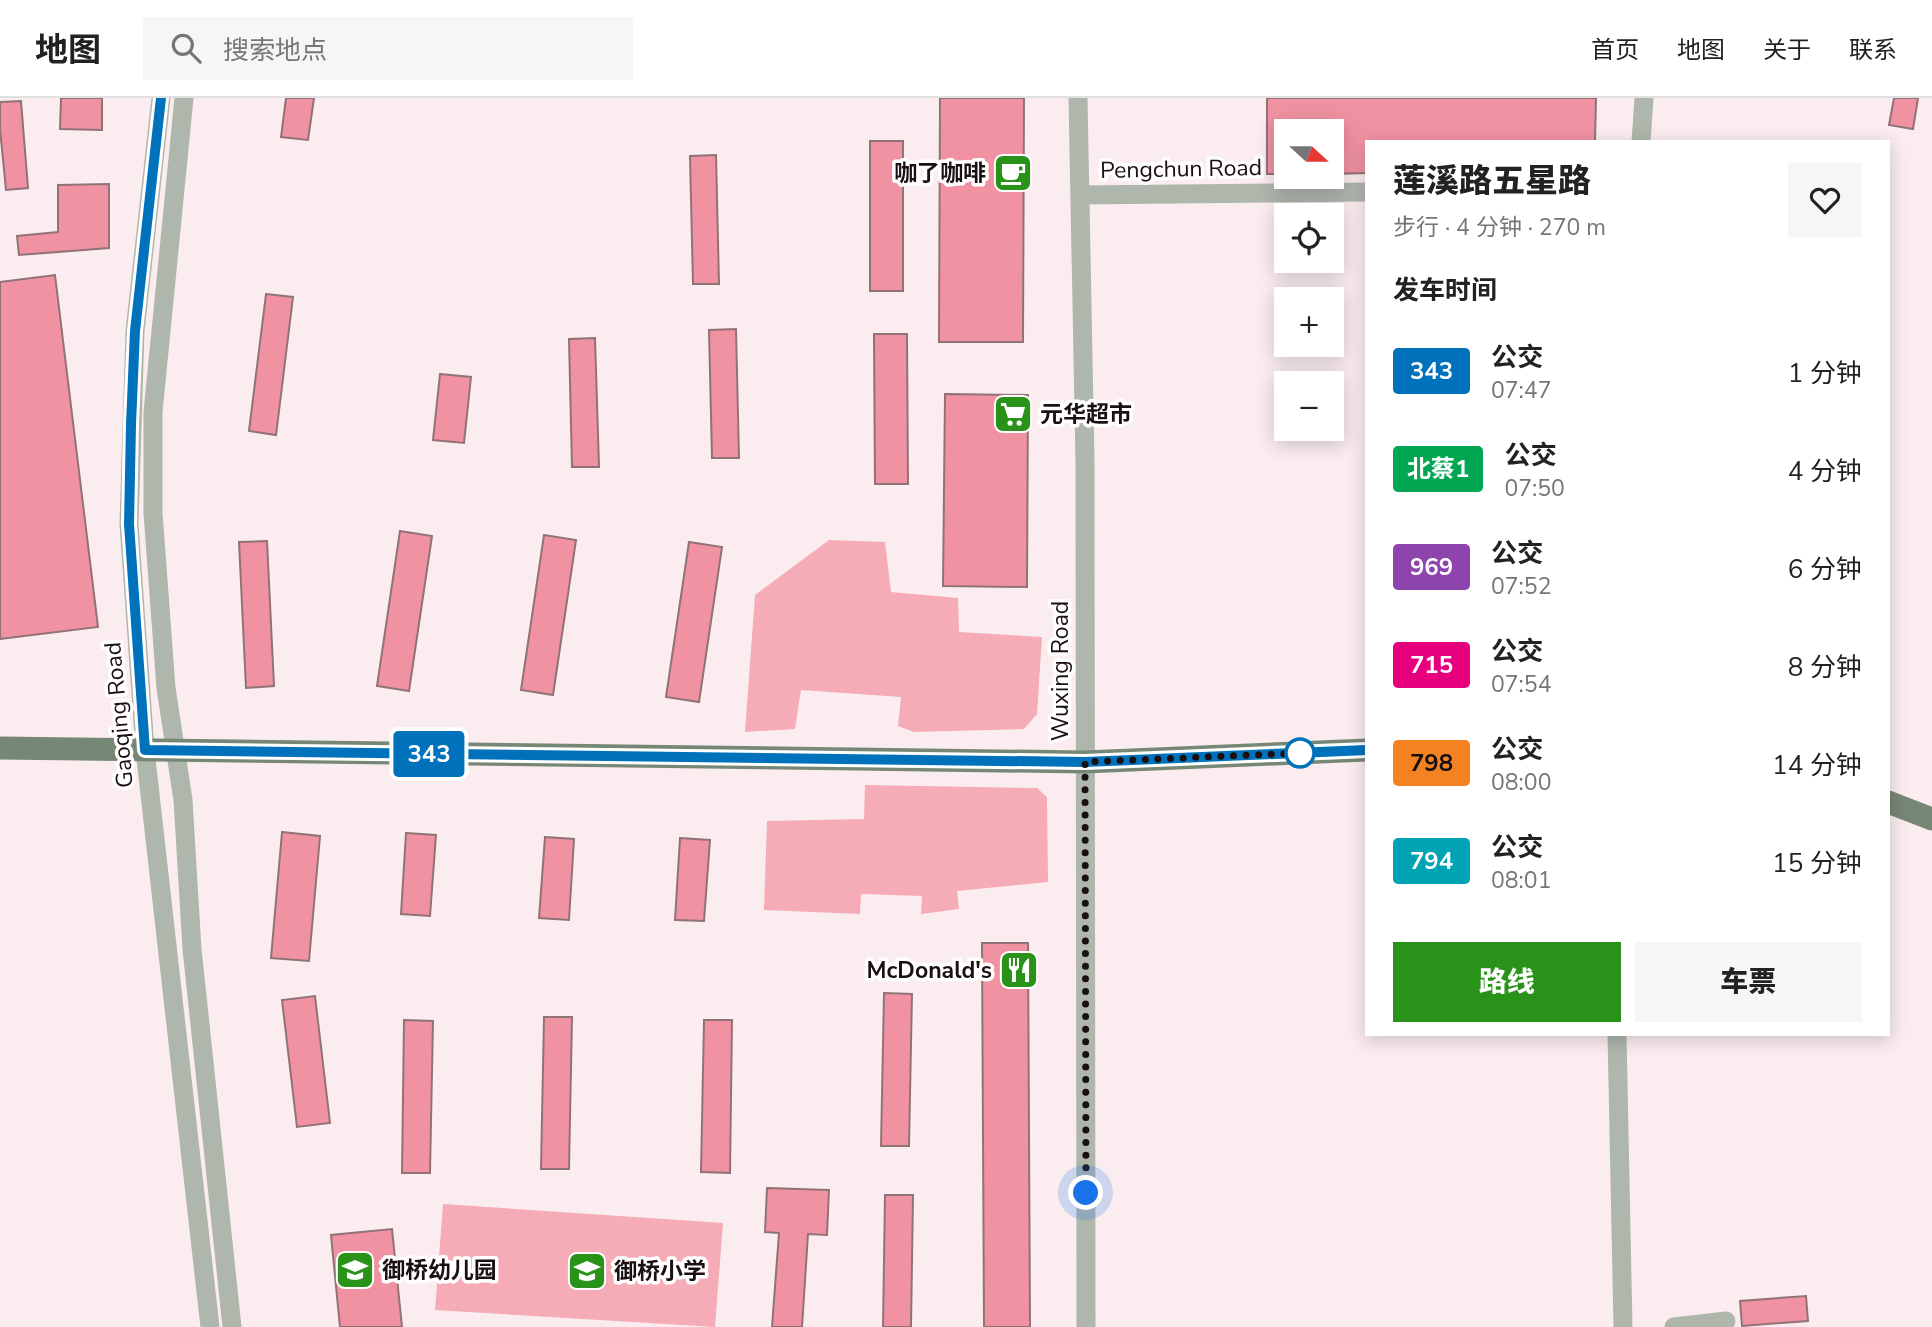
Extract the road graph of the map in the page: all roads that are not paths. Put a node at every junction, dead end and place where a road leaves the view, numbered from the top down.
1 (161, 98) edge
2 (184, 98) edge
3 (1078, 98) edge
4 (1644, 98) edge
5 (1641, 140) edge
6 (1365, 192) edge
7 (1080, 195) junction
8 (0, 748) edge
9 (145, 750) junction
10 (175, 750) junction
11 (1365, 750) edge
12 (1085, 762) junction
13 (1890, 803) edge
14 (1932, 819) edge
15 (1617, 1036) edge
16 (1726, 1321) dead end
17 (210, 1327) edge
18 (232, 1327) edge
19 (1086, 1327) edge
20 (1623, 1327) edge
21 (1674, 1327) edge

1 - 9 street, Gaoqing Road
2 - 10 street
3 - 7 street, Wuxing Road
4 - 5 street
6 - 7 street, Pengchun Road
7 - 12 street, Wuxing Road
8 - 9 main road
9 - 10 main road
9 - 17 street, Gaoqing Road
10 - 12 main road
10 - 18 street
11 - 12 main road
12 - 19 street, Wuxing Road
13 - 14 main road
15 - 20 street
16 - 21 street

